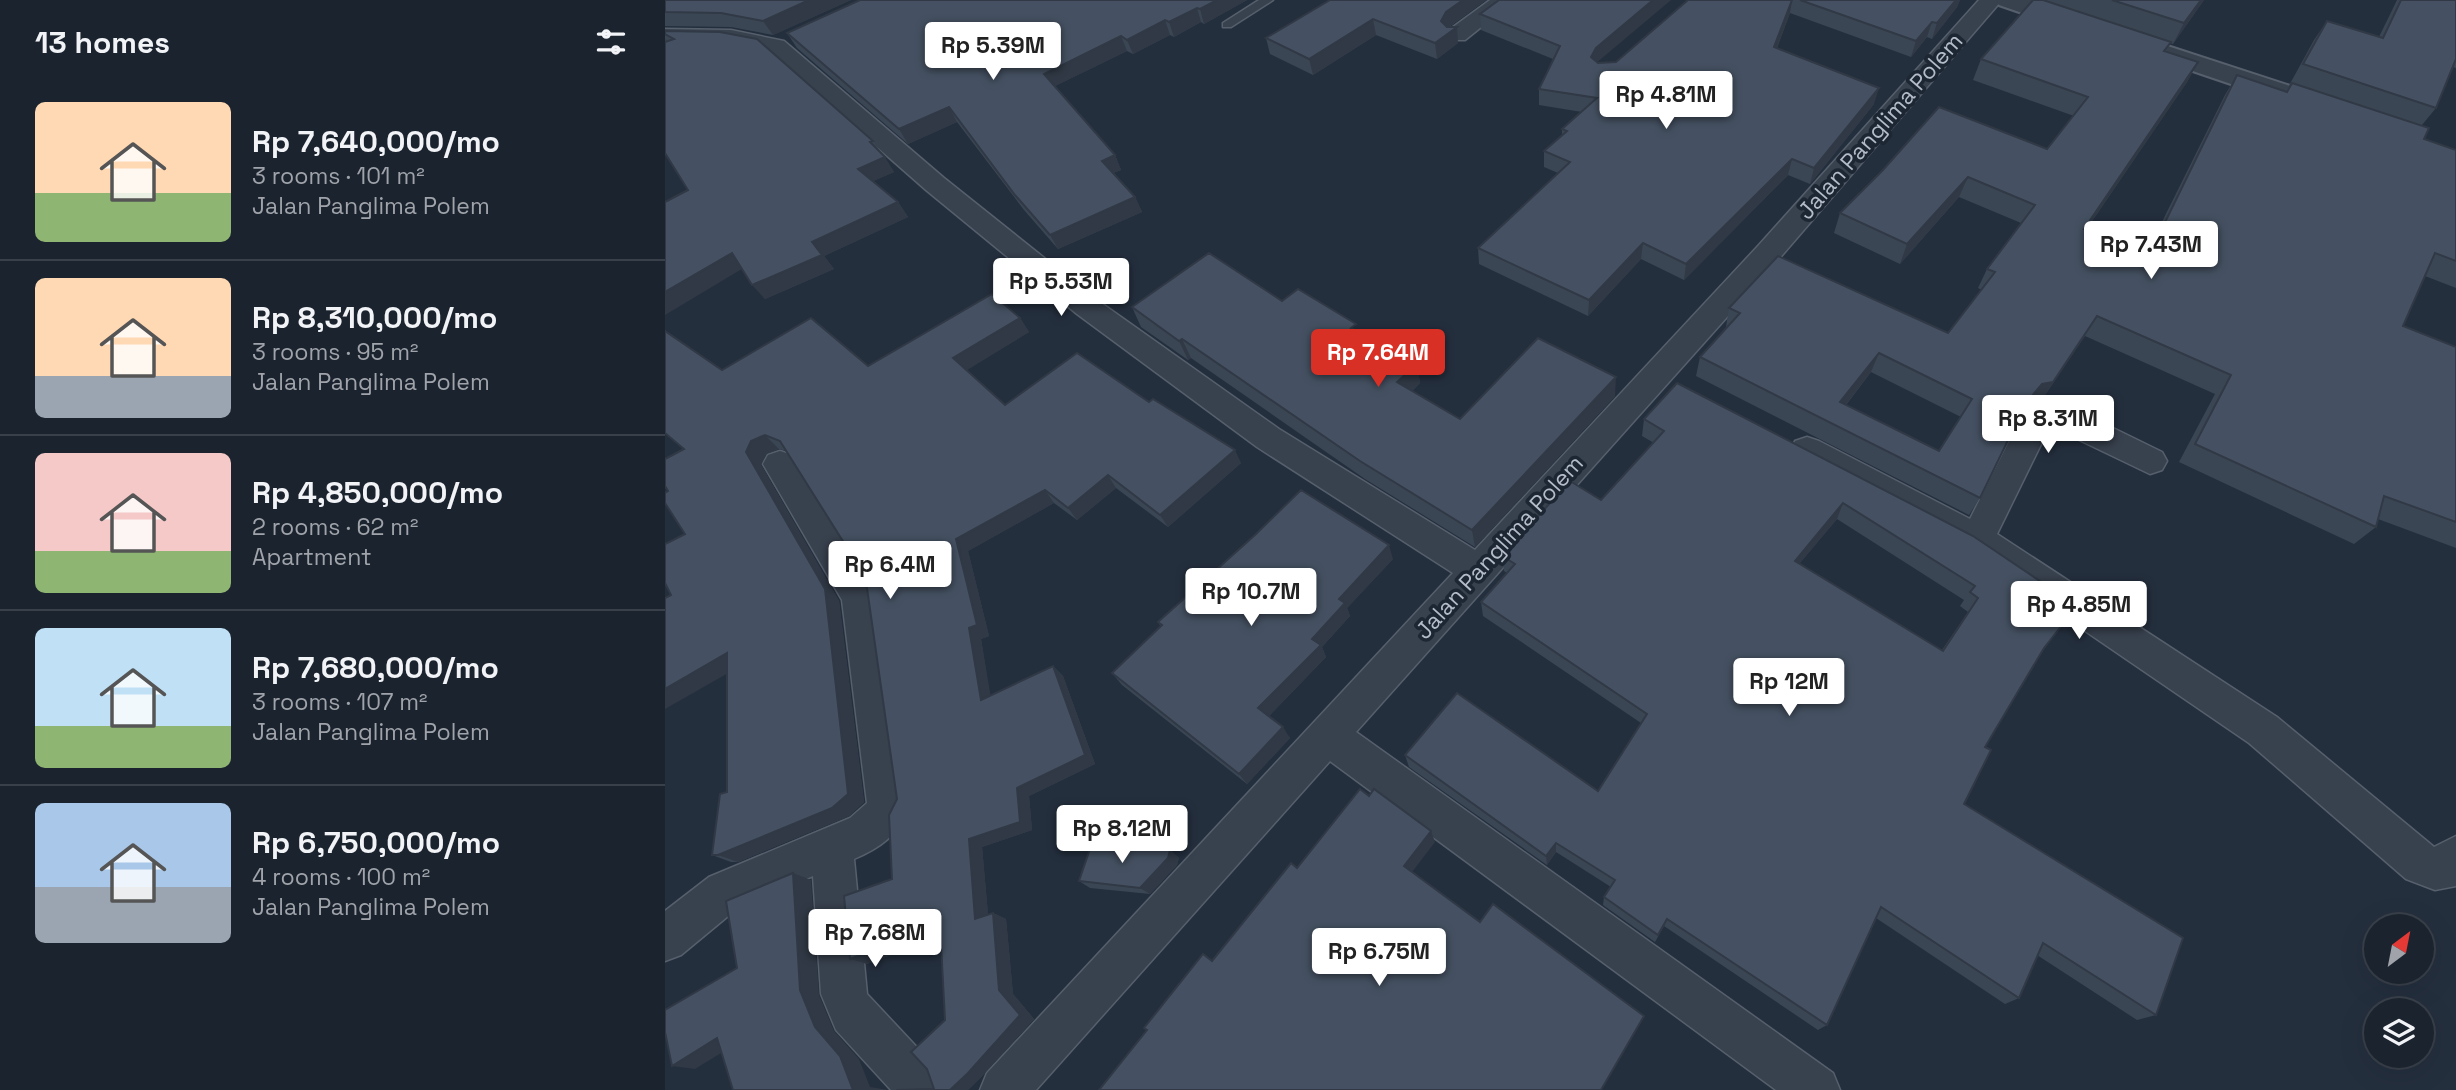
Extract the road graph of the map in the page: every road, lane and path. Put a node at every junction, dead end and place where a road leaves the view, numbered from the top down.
1 (1267, 0) edge
2 (1504, 0) edge
3 (1991, 0) edge
4 (2008, 0) edge
5 (1227, 25) dead end
6 (2100, 31) edge
7 (704, 35) junction
8 (1457, 35) edge
9 (665, 36) edge
10 (2126, 40) edge
11 (665, 47) edge
12 (2311, 102) edge
13 (1657, 373) junction
14 (1693, 392) edge
15 (1778, 435) edge
16 (2150, 461) dead end
17 (780, 464) edge
18 (1977, 538) junction
19 (1478, 570) junction
20 (1327, 736) junction
21 (832, 847) junction
22 (2456, 857) edge
23 (665, 939) edge
24 (924, 1090) edge
25 (1004, 1090) edge
26 (1816, 1090) edge

1 - 5 lane
2 - 8 street
3 - 13 street, Jalan Panglima Polem
4 - 6 street
7 - 9 street
7 - 11 street
7 - 19 street
10 - 12 street
13 - 14 street
13 - 19 street, Jalan Panglima Polem
15 - 18 street
16 - 18 street
17 - 21 street
18 - 22 street
19 - 20 street, Jalan Panglima Polem
20 - 25 street, Jalan Panglima Polem
20 - 26 street
21 - 23 street
21 - 24 street

